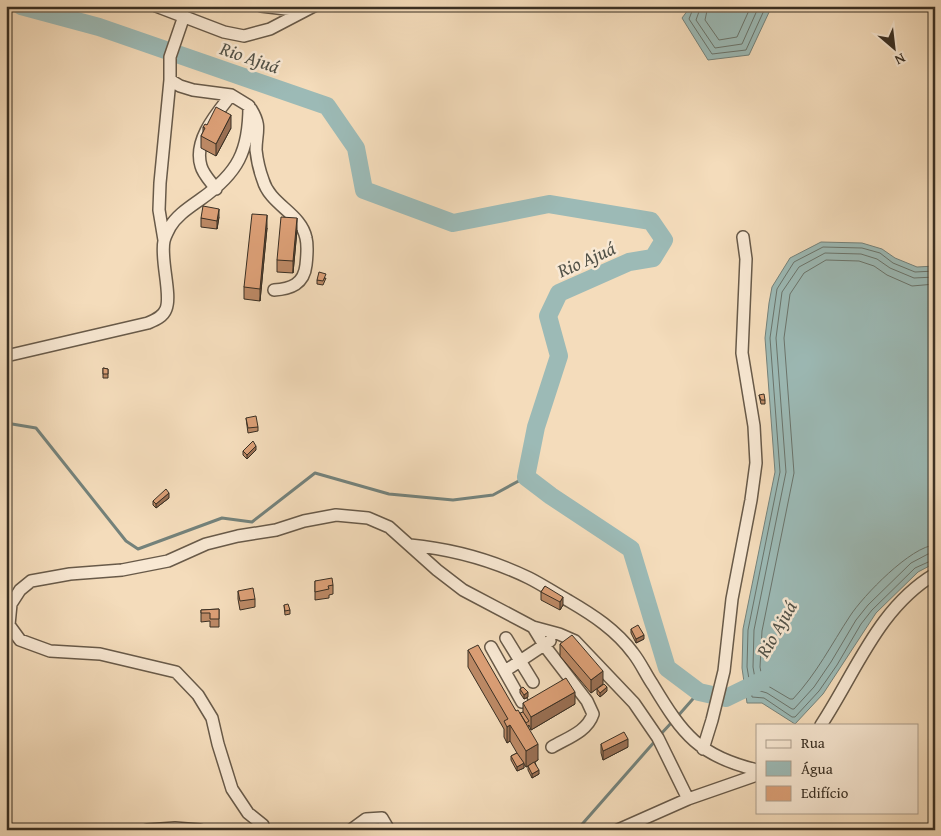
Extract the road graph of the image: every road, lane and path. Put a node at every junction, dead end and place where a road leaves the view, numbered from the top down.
1 (156, 6) edge
2 (261, 6) edge
3 (314, 6) edge
4 (302, 11) junction
5 (184, 16) junction
6 (170, 80) junction
7 (231, 95) junction
8 (249, 106) junction
9 (216, 189) junction
10 (743, 237) dead end
11 (164, 240) junction
12 (274, 290) dead end
13 (6, 356) edge
14 (410, 545) junction
15 (935, 574) edge
16 (533, 627) junction
17 (559, 634) junction
18 (506, 638) dead end
19 (544, 645) junction
20 (491, 647) dead end
21 (520, 661) junction
22 (505, 671) junction
23 (533, 682) dead end
24 (522, 702) edge
25 (822, 724) edge
26 (552, 747) dead end
27 (703, 749) junction
28 (756, 770) edge
29 (756, 775) edge
30 (688, 799) junction
31 (147, 830) edge
32 (200, 830) edge
33 (264, 830) edge
34 (351, 830) edge
35 (389, 830) edge
36 (618, 830) edge

1 - 5 street
2 - 4 street
3 - 4 street
4 - 5 street
5 - 6 street
6 - 7 street
6 - 11 street
7 - 8 street
7 - 9 street
8 - 9 street
8 - 12 street
9 - 11 street
10 - 27 street
11 - 13 street
14 - 16 street
14 - 27 street
14 - 33 street
15 - 25 street
16 - 17 street
16 - 19 street
17 - 19 street
17 - 30 street
18 - 21 street
19 - 21 street
19 - 26 street
20 - 22 street
21 - 22 street
21 - 23 street
22 - 24 street
27 - 28 street
29 - 30 street
30 - 36 street
31 - 32 street
34 - 35 street

